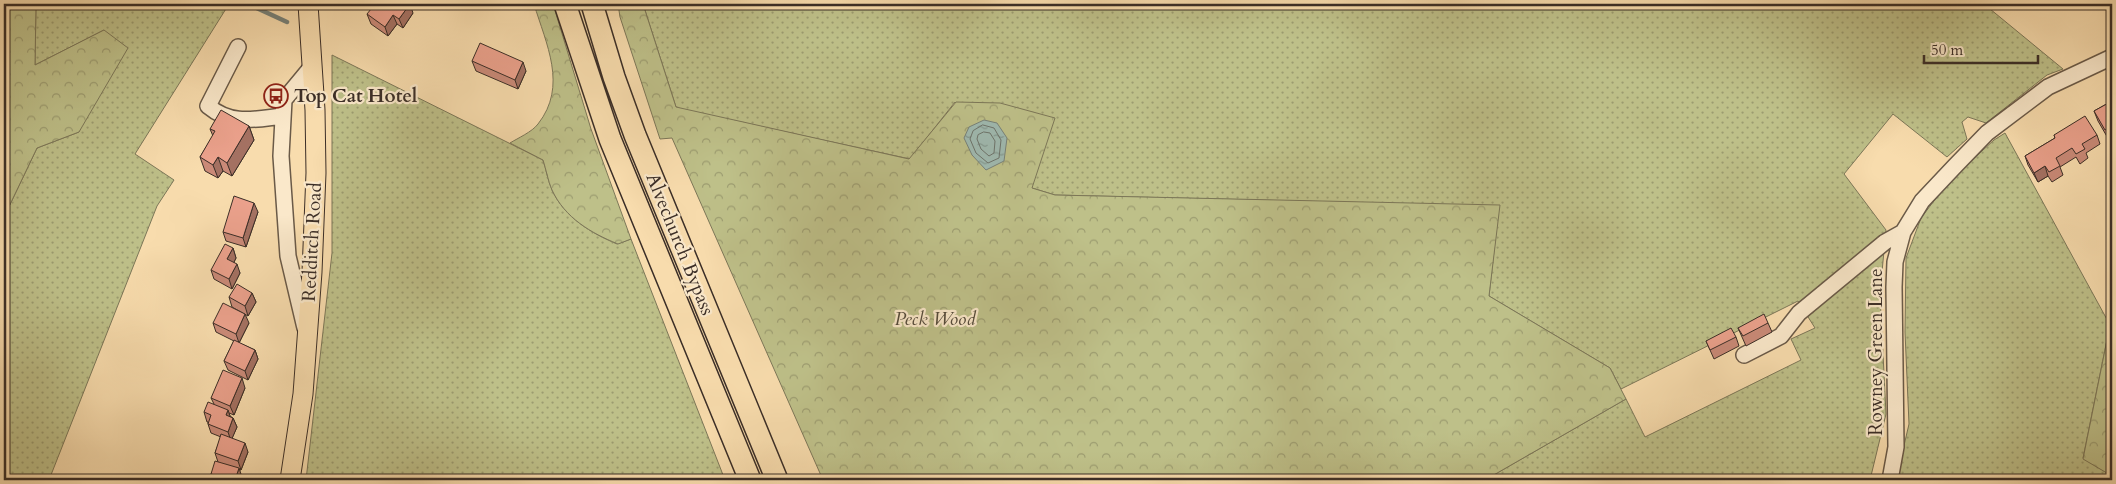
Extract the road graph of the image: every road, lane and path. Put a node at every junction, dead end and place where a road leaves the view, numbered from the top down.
1 (308, 4) edge
2 (565, 4) edge
3 (592, 4) edge
4 (238, 47) dead end
5 (2112, 57) edge
6 (313, 65) junction
7 (283, 116) junction
8 (1902, 232) junction
9 (306, 337) junction
10 (1744, 355) dead end
11 (290, 480) edge
12 (750, 480) edge
13 (777, 480) edge
14 (1890, 480) edge

1 - 6 main road, Redditch Road
2 - 12 highway, Alvechurch Bypass
3 - 13 highway, Alvechurch Bypass
4 - 7 street
5 - 8 street, Rowney Green Lane
6 - 7 street
6 - 9 main road, Redditch Road
7 - 9 street
8 - 10 street
8 - 14 street, Rowney Green Lane
9 - 11 main road, Redditch Road

